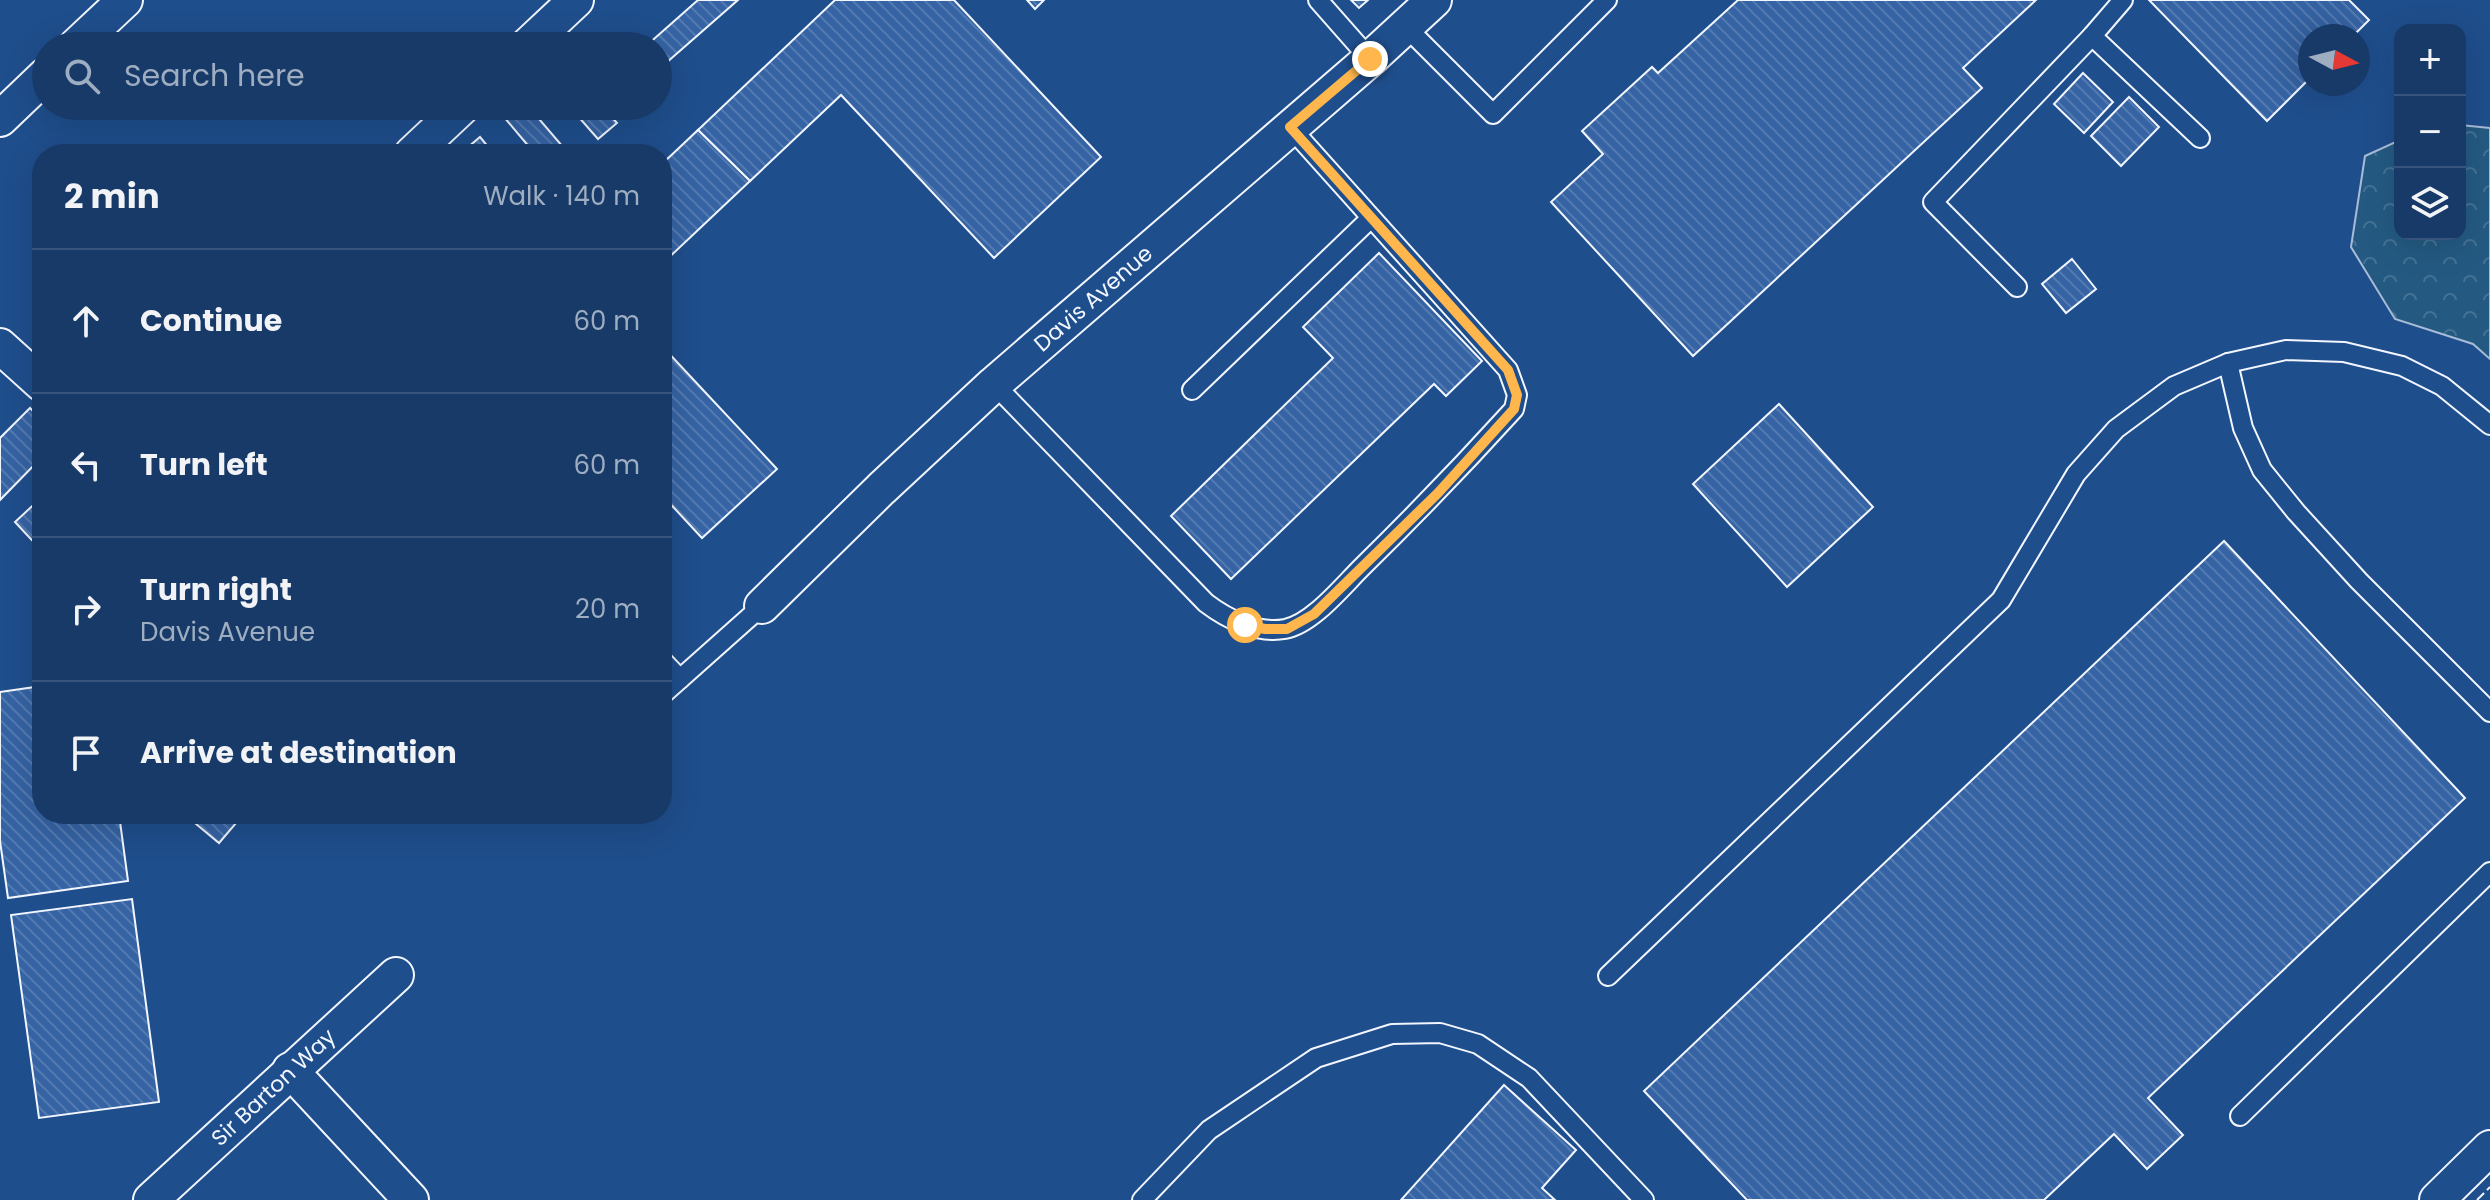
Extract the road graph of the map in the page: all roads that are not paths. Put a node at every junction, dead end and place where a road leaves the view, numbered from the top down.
1 (125, 0) edge
2 (576, 0) edge
3 (1318, 0) edge
4 (1434, 0) edge
5 (1607, 0) edge
6 (2123, 0) edge
7 (1406, 27) junction
8 (91, 32) edge
9 (542, 32) edge
10 (2092, 36) junction
11 (1370, 59) junction
12 (32, 88) edge
13 (0, 119) edge
14 (448, 120) edge
15 (1290, 127) junction
16 (2200, 138) dead end
17 (423, 144) edge
18 (1371, 218) junction
19 (2017, 287) dead end
20 (0, 346) edge
21 (2228, 363) junction
22 (32, 375) edge
23 (994, 384) junction
24 (1192, 390) dead end
25 (2490, 425) edge
26 (762, 606) joint
27 (672, 671) edge
28 (680, 679) junction
29 (672, 686) edge
30 (2490, 712) edge
31 (2490, 872) edge
32 (396, 975) dead end
33 (1608, 976) dead end
34 (290, 1070) junction
35 (2240, 1116) dead end
36 (2490, 1148) edge
37 (151, 1200) edge
38 (411, 1200) edge
39 (1142, 1200) edge
40 (1644, 1200) edge
41 (2437, 1200) edge

1 - 8 street
2 - 9 street
3 - 11 lane
4 - 7 street, Davis Avenue
5 - 7 lane
6 - 10 lane
7 - 11 street, Davis Avenue
10 - 16 lane
10 - 19 lane
11 - 15 street, Davis Avenue
12 - 13 street
14 - 17 street
15 - 18 lane
15 - 23 street, Davis Avenue
18 - 23 lane
18 - 24 lane
20 - 22 street
21 - 25 lane
21 - 30 lane
21 - 33 lane
23 - 26 street, Davis Avenue
26 - 28 lane
27 - 28 lane
28 - 29 lane
31 - 35 lane
32 - 34 street, Sir Barton Way
34 - 37 street, Sir Barton Way
34 - 38 street
36 - 41 street
39 - 40 lane

